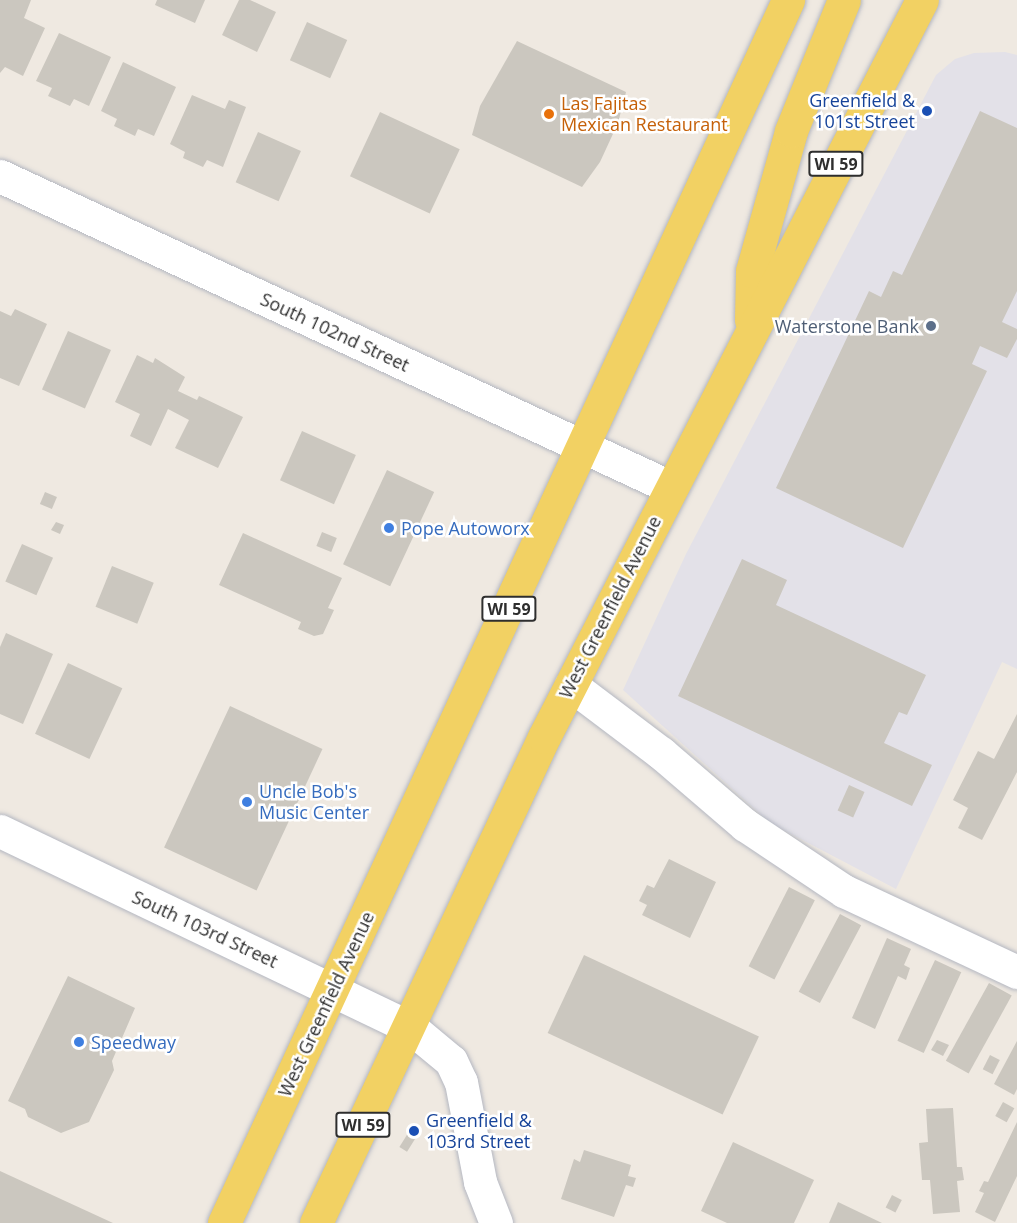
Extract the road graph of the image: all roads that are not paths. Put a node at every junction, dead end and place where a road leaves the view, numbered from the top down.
1 (788, 0) edge
2 (844, 0) edge
3 (922, 0) edge
4 (0, 177) edge
5 (751, 328) junction
6 (583, 448) junction
7 (670, 487) junction
8 (571, 685) junction
9 (0, 831) edge
10 (1017, 972) edge
11 (332, 989) junction
12 (410, 1027) junction
13 (224, 1223) edge
14 (316, 1223) edge
15 (496, 1223) edge

1 - 6 main road, West Greenfield Avenue / WI 59
2 - 5 main road
3 - 5 main road, West Greenfield Avenue / WI 59
4 - 6 street, South 102nd Street
5 - 7 main road, West Greenfield Avenue / WI 59
6 - 7 street, South 102nd Street
6 - 11 main road, West Greenfield Avenue / WI 59
7 - 8 main road, West Greenfield Avenue / WI 59
8 - 10 street
8 - 12 main road, West Greenfield Avenue / WI 59
9 - 11 street, South 103rd Street
11 - 12 street, South 103rd Street
11 - 13 main road, West Greenfield Avenue / WI 59
12 - 14 main road, West Greenfield Avenue / WI 59
12 - 15 street, South 103rd Street

